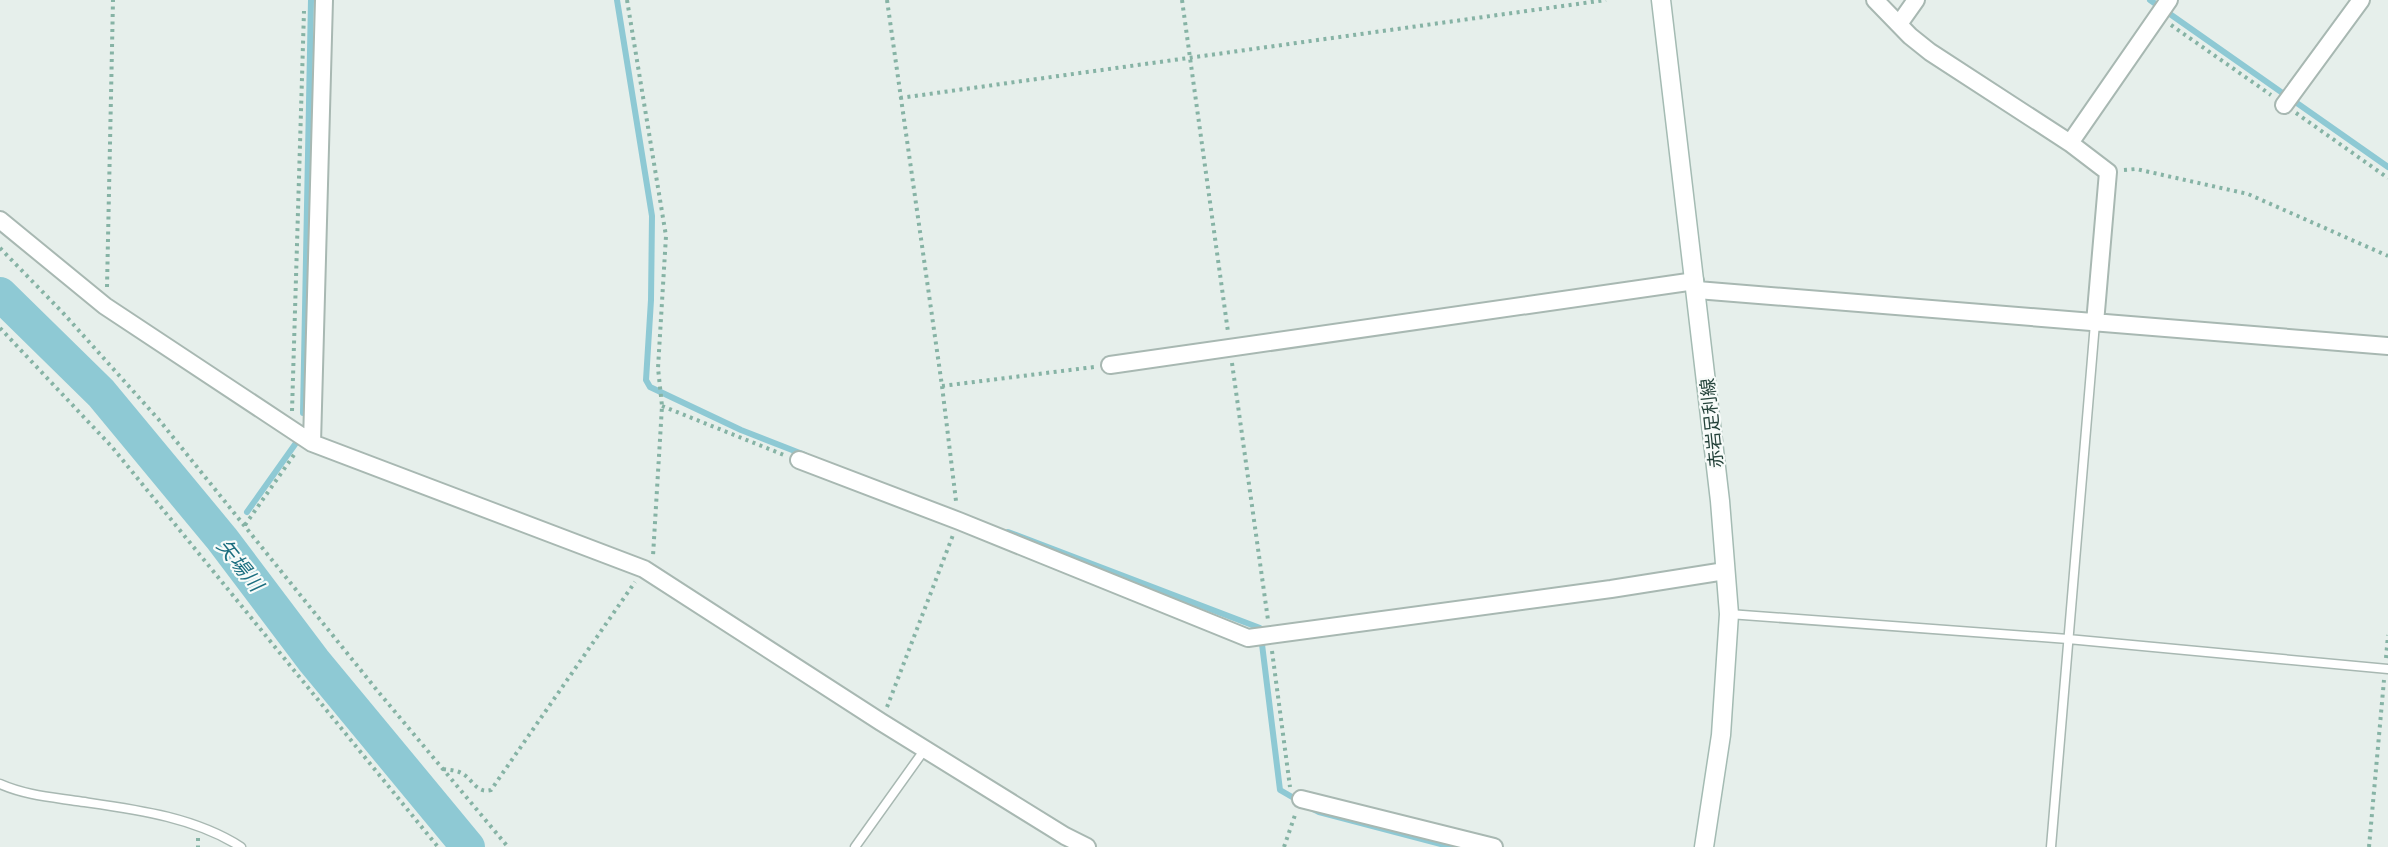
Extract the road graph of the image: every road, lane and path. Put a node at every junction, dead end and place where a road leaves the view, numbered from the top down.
1 (113, 0) edge
2 (304, 0) edge
3 (324, 0) edge
4 (627, 0) edge
5 (887, 0) edge
6 (1182, 0) edge
7 (1606, 0) edge
8 (1661, 0) edge
9 (1875, 0) edge
10 (1916, 0) edge
11 (2169, 0) edge
12 (2361, 0) edge
13 (1899, 24) junction
14 (1190, 59) junction
15 (900, 98) junction
16 (2285, 104) dead end
17 (2070, 143) junction
18 (2108, 172) junction
19 (0, 220) edge
20 (0, 248) edge
21 (2388, 256) edge
22 (1696, 286) junction
23 (105, 306) junction
24 (2095, 323) junction
25 (0, 328) edge
26 (2388, 346) edge
27 (1230, 347) junction
28 (1110, 365) joint
29 (942, 386) junction
30 (662, 406) junction
31 (290, 430) junction
32 (312, 443) junction
33 (799, 460) joint
34 (958, 521) junction
35 (245, 525) junction
36 (644, 569) junction
37 (1725, 571) junction
38 (1729, 614) junction
39 (2388, 635) edge
40 (1270, 636) junction
41 (2068, 639) junction
42 (2386, 669) edge
43 (881, 722) junction
44 (924, 748) junction
45 (443, 769) junction
46 (0, 784) edge
47 (1301, 799) junction
48 (241, 847) edge
49 (438, 847) edge
50 (508, 847) edge
51 (855, 847) edge
52 (1087, 847) edge
53 (1284, 847) edge
54 (1494, 847) edge
55 (1704, 847) edge
56 (2051, 847) edge
57 (2369, 847) edge

1 - 23 path
2 - 31 path
3 - 32 street
4 - 30 path
5 - 15 path
6 - 14 path
7 - 14 path
8 - 22 main road, 赤岩足利線
9 - 13 street
10 - 13 street
11 - 17 street
12 - 16 street
13 - 17 street
14 - 15 path
14 - 27 path
15 - 29 path
17 - 18 street
18 - 21 path
18 - 24 street
19 - 23 street
20 - 35 path
22 - 24 street
22 - 27 street
22 - 37 main road, 赤岩足利線
23 - 31 street
24 - 26 street
24 - 41 lane
25 - 49 path
27 - 28 street
27 - 40 path
28 - 29 path
29 - 34 path
30 - 33 path
30 - 36 path
31 - 32 street
32 - 35 path
32 - 36 street
33 - 34 street
34 - 40 street
34 - 43 path
35 - 45 path
36 - 43 street
36 - 45 path
37 - 38 main road, 赤岩足利線
37 - 40 street
38 - 41 lane
38 - 55 main road, 赤岩足利線
39 - 42 path
40 - 47 path
41 - 42 lane
41 - 56 lane
42 - 57 path
43 - 44 street
44 - 51 lane
44 - 52 street
45 - 50 path
46 - 48 lane
47 - 53 path
47 - 54 street

